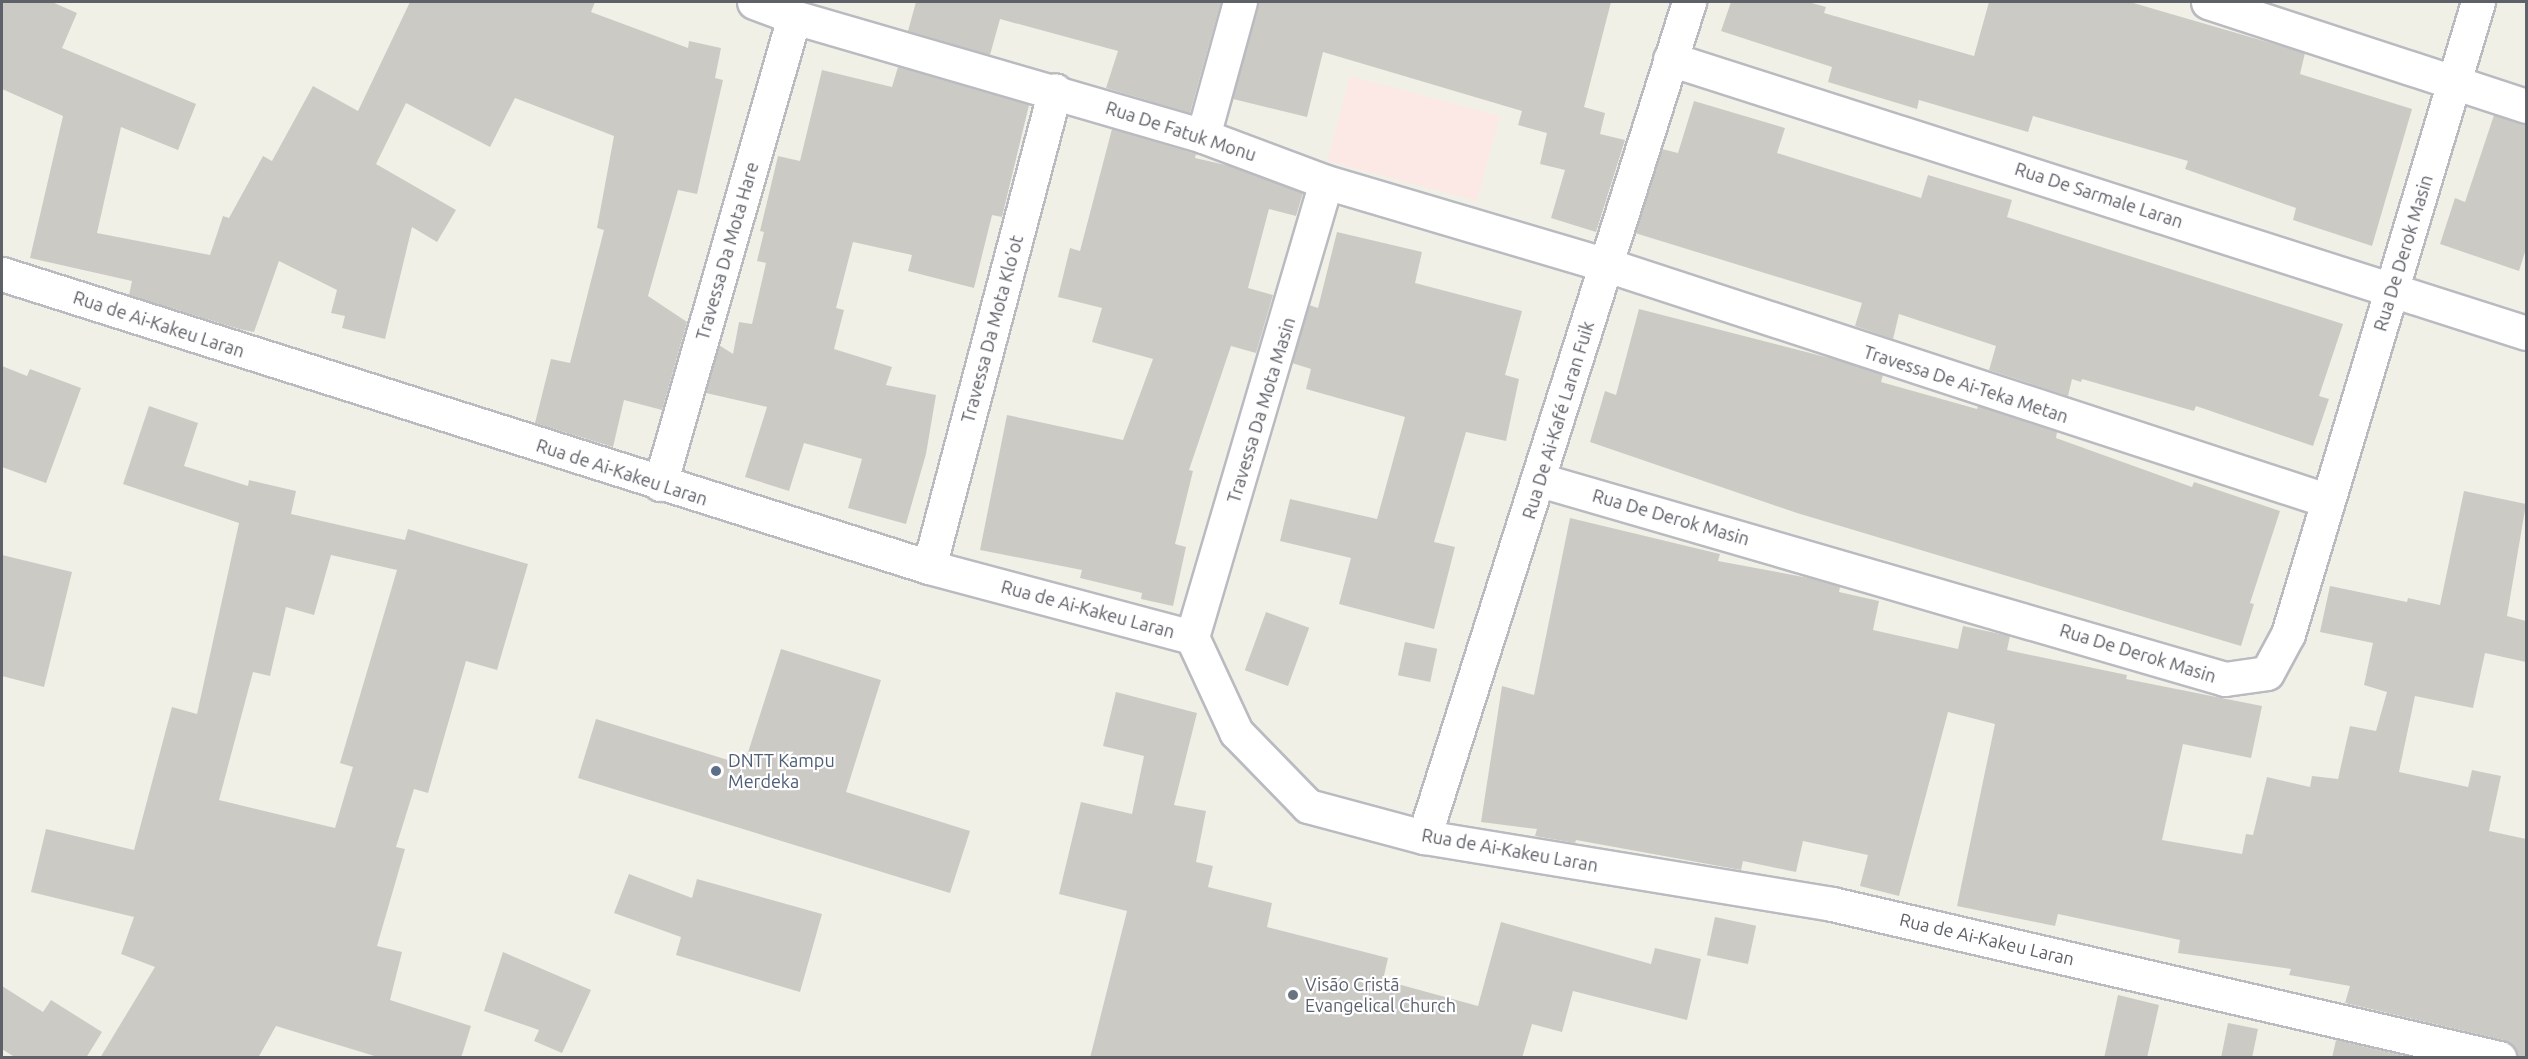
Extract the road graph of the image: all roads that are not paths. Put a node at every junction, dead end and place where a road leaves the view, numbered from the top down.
1 (754, 2) edge
2 (1240, 2) edge
3 (1689, 2) edge
4 (2208, 2) edge
5 (2478, 2) edge
6 (794, 17) junction
7 (1670, 59) junction
8 (2455, 84) junction
9 (1055, 90) junction
10 (2526, 106) edge
11 (1203, 136) junction
12 (1326, 182) junction
13 (1607, 265) junction
14 (2, 274) edge
15 (2392, 290) junction
16 (2526, 333) edge
17 (1540, 480) junction
18 (660, 484) junction
19 (2326, 500) junction
20 (929, 567) junction
21 (1192, 637) junction
22 (1424, 837) junction
23 (2499, 1058) edge

1 - 6 street, Rua De Fatuk Monu
2 - 11 street
3 - 7 street, Rua De Ai-Kafé Laran Fuik
4 - 8 street
5 - 8 street, Rua De Derok Masin
6 - 9 street, Rua De Fatuk Monu
6 - 18 street, Travessa Da Mota Hare
7 - 13 street, Rua De Ai-Kafé Laran Fuik
7 - 15 street, Rua De Sarmale Laran
8 - 10 street
8 - 15 street, Rua De Derok Masin
9 - 11 street, Rua De Fatuk Monu
9 - 20 street, Travessa Da Mota Klo’ot
11 - 12 street, Rua De Fatuk Monu
12 - 13 street, Rua De Fatuk Monu
12 - 21 street, Travessa Da Mota Masin
13 - 17 street, Rua De Ai-Kafé Laran Fuik
13 - 19 street, Travessa De Ai-Teka Metan
14 - 18 street, Rua de Ai-Kakeu Laran
15 - 16 street, Rua De Sarmale Laran
15 - 19 street, Rua De Derok Masin
17 - 19 street, Rua De Derok Masin
17 - 22 street, Rua De Ai-Kafé Laran Fuik
18 - 20 street, Rua de Ai-Kakeu Laran
20 - 21 street, Rua de Ai-Kakeu Laran
21 - 22 street, Rua de Ai-Kakeu Laran
22 - 23 street, Rua de Ai-Kakeu Laran

